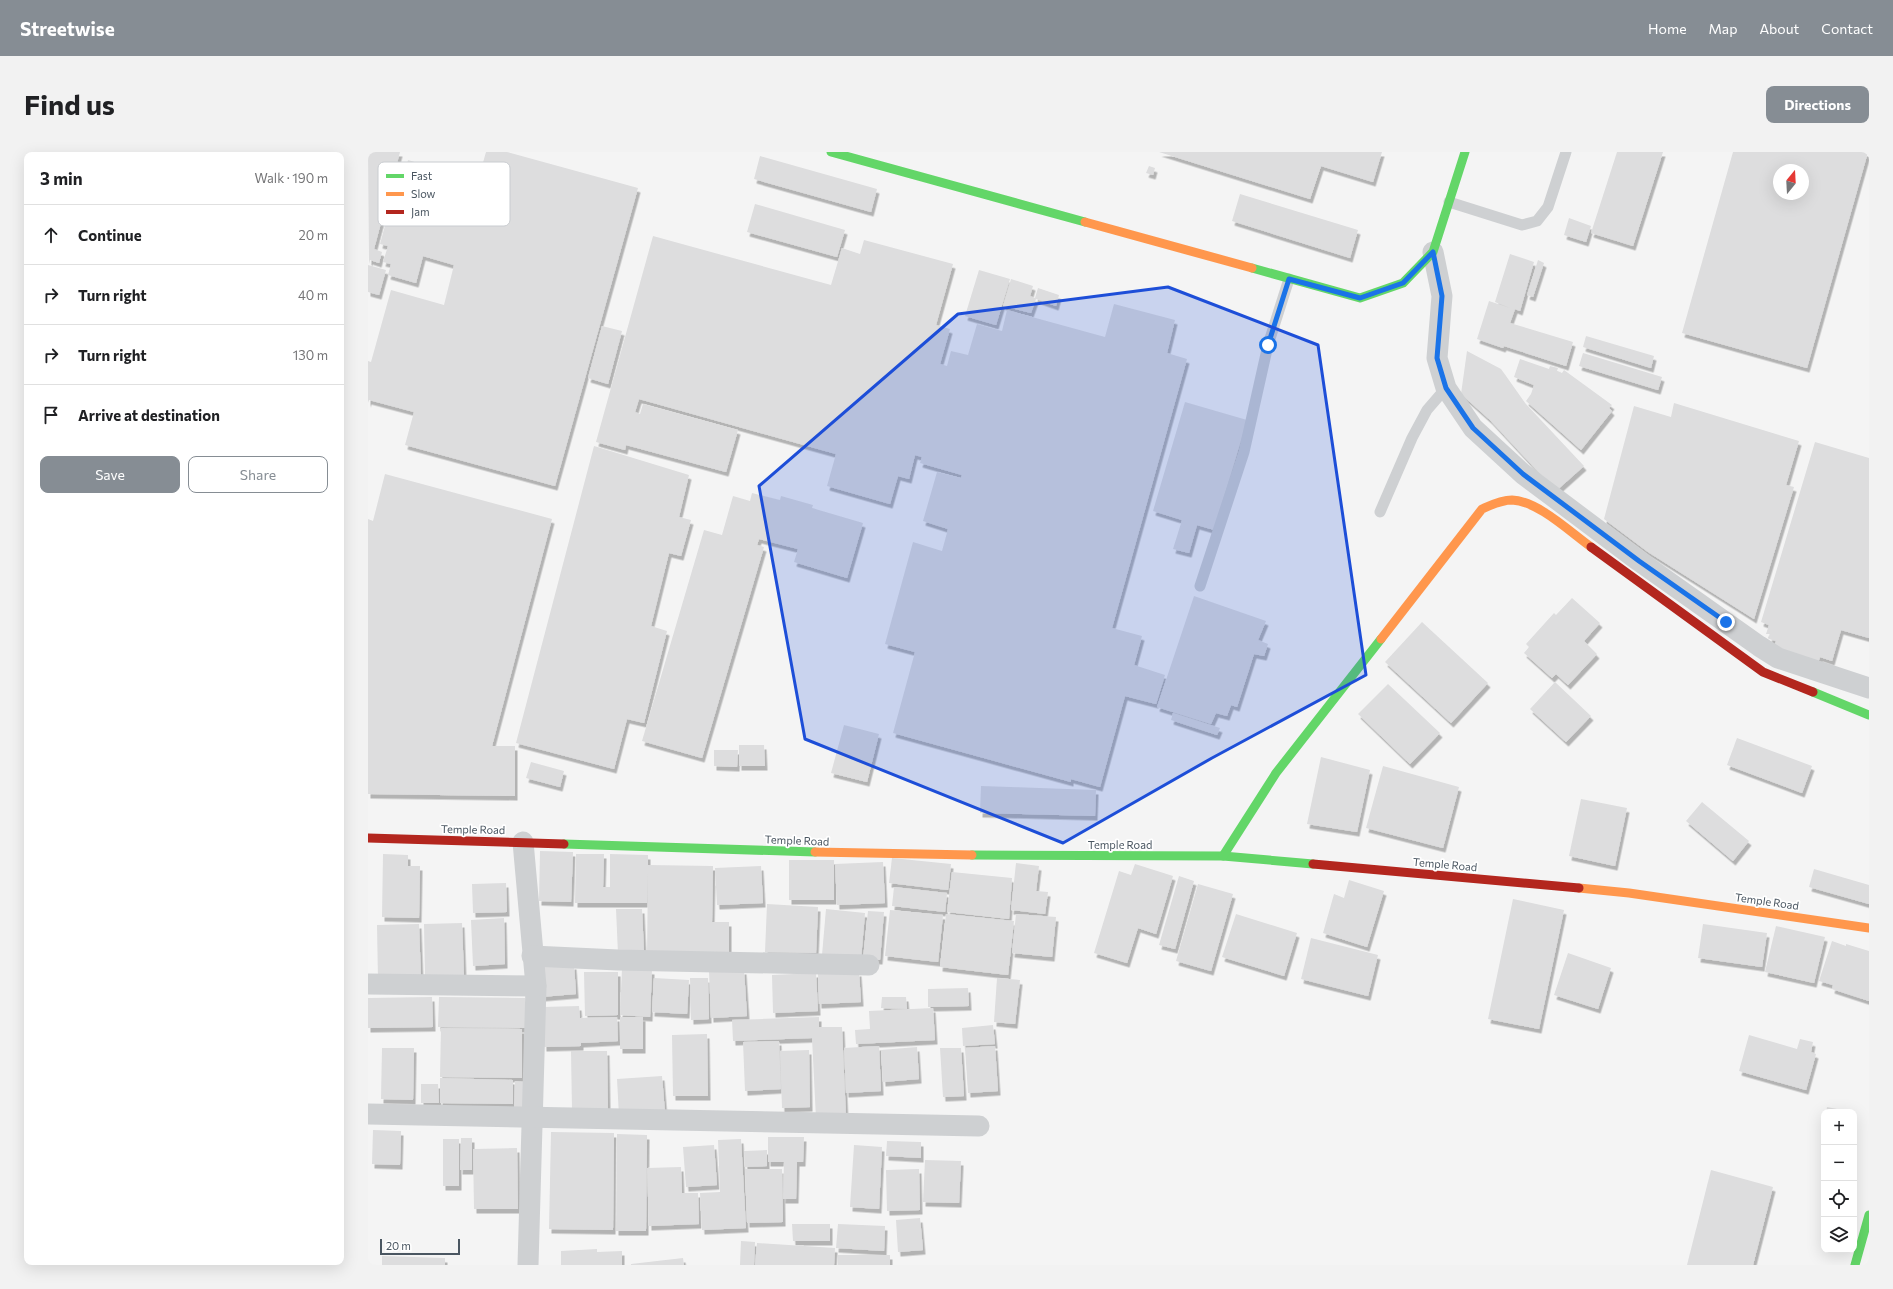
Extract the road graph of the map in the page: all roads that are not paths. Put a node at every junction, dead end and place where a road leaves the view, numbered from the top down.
1 (831, 152) edge
2 (1465, 152) edge
3 (1566, 152) edge
4 (1449, 202) junction
5 (1433, 252) junction
6 (1289, 279) junction
7 (1446, 388) junction
8 (1380, 512) dead end
9 (1200, 586) dead end
10 (1869, 688) edge
11 (1869, 715) edge
12 (368, 838) edge
13 (523, 842) junction
14 (1223, 856) junction
15 (1869, 928) edge
16 (532, 956) junction
17 (869, 965) dead end
18 (368, 984) edge
19 (536, 986) junction
20 (368, 1114) edge
21 (532, 1116) junction
22 (979, 1126) dead end
23 (1869, 1215) edge
24 (528, 1265) edge
25 (1855, 1265) edge

1 - 6 street
2 - 4 street
3 - 4 lane
4 - 5 street
5 - 6 street
5 - 7 street
6 - 9 lane
7 - 8 lane
7 - 10 street
11 - 14 street
12 - 13 street, Temple Road
13 - 14 street, Temple Road
13 - 16 street
14 - 15 street, Temple Road
16 - 17 street
16 - 19 street
18 - 19 street
19 - 21 street
20 - 21 street
21 - 22 street
21 - 24 street
23 - 25 street

